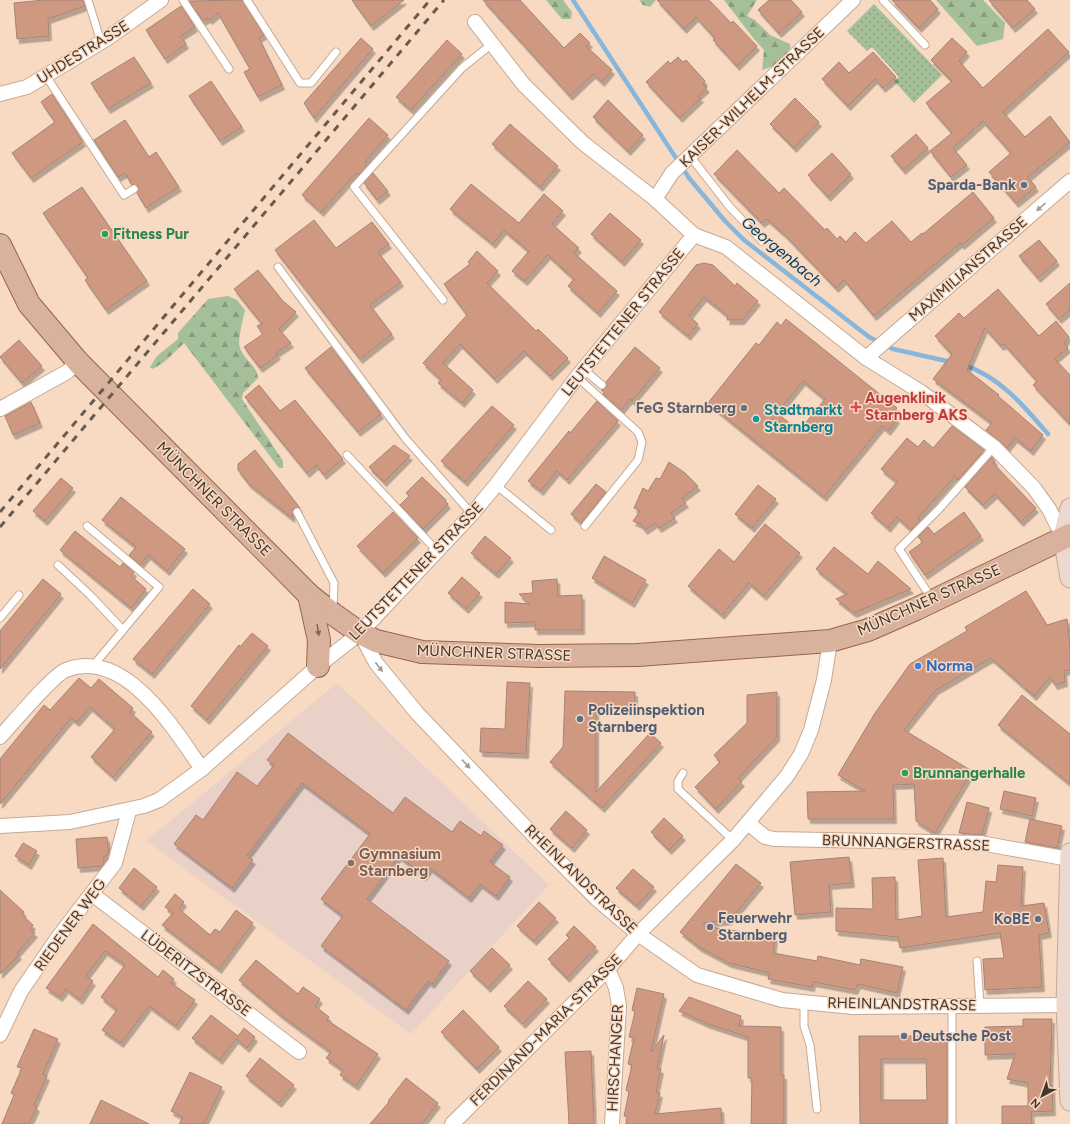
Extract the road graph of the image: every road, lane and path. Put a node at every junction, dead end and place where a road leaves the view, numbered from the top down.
1 (88, 0) edge
2 (162, 0) edge
3 (183, 0) edge
4 (247, 0) edge
5 (853, 0) edge
6 (883, 0) edge
7 (476, 22) dead end
8 (101, 42) junction
9 (493, 43) junction
10 (925, 45) dead end
11 (336, 52) dead end
12 (229, 69) dead end
13 (46, 76) junction
14 (0, 94) edge
15 (690, 156) junction
16 (1070, 181) edge
17 (134, 189) dead end
18 (655, 199) junction
19 (694, 235) junction
20 (762, 241) dead end
21 (0, 245) edge
22 (278, 267) dead end
23 (443, 300) dead end
24 (871, 354) junction
25 (78, 362) junction
26 (580, 373) junction
27 (602, 385) dead end
28 (0, 409) edge
29 (994, 447) junction
30 (347, 455) dead end
31 (496, 485) junction
32 (1070, 508) edge
33 (297, 512) dead end
34 (472, 514) junction
35 (87, 526) dead end
36 (585, 526) dead end
37 (551, 530) dead end
38 (1067, 536) edge
39 (437, 551) junction
40 (58, 565) dead end
41 (1070, 578) edge
42 (19, 595) dead end
43 (309, 595) junction
44 (933, 601) junction
45 (333, 614) junction
46 (0, 618) edge
47 (123, 630) junction
48 (360, 633) junction
49 (830, 641) junction
50 (93, 666) junction
51 (318, 666) junction
52 (0, 737) edge
53 (202, 769) junction
54 (683, 773) dead end
55 (129, 810) junction
56 (748, 823) junction
57 (0, 826) edge
58 (732, 840) junction
59 (1069, 856) edge
60 (92, 894) junction
61 (638, 934) junction
62 (977, 961) dead end
63 (608, 969) junction
64 (804, 1002) junction
65 (980, 1005) junction
66 (1068, 1005) edge
67 (952, 1006) junction
68 (0, 1035) edge
69 (299, 1052) dead end
70 (1070, 1101) edge
71 (817, 1109) dead end
72 (452, 1124) edge
73 (612, 1124) edge
74 (952, 1124) edge

1 - 8 lane
2 - 8 street, UHDESTRASSE
3 - 12 lane
4 - 11 lane
5 - 15 street, KAISER-WILHELM-STRASSE
6 - 10 lane
7 - 9 street
8 - 13 street, UHDESTRASSE
9 - 18 street
9 - 23 lane
13 - 14 street, UHDESTRASSE
13 - 17 lane
15 - 18 street, KAISER-WILHELM-STRASSE
15 - 20 lane
16 -> 24 street, MAXIMILIANSTRASSE
18 - 19 street
19 - 24 street
19 - 26 street, LEUTSTETTENER STRASSE
21 - 25 main road, MÜNCHNER STRASSE
22 - 34 lane
24 - 29 street
25 - 28 street
25 - 43 main road, MÜNCHNER STRASSE
26 - 27 lane
26 - 31 street, LEUTSTETTENER STRASSE
26 - 36 lane
29 - 38 street
29 - 44 lane
30 - 39 lane
31 - 34 street, LEUTSTETTENER STRASSE
31 - 37 lane
32 - 38 street
33 - 45 lane
34 - 39 street, LEUTSTETTENER STRASSE
35 - 47 lane
38 - 41 street
38 - 44 main road, MÜNCHNER STRASSE
39 - 48 street, LEUTSTETTENER STRASSE
40 - 47 lane
42 - 46 lane
43 - 45 main road, MÜNCHNER STRASSE
43 -> 51 main road
44 - 49 main road, MÜNCHNER STRASSE
45 - 48 main road, MÜNCHNER STRASSE
47 - 50 lane
48 - 49 main road, MÜNCHNER STRASSE
48 - 51 street, LEUTSTETTENER STRASSE
48 -> 61 street, RHEINLANDSTRASSE
49 - 56 street, FERDINAND-MARIA-STRASSE
50 - 52 street
50 - 53 street
51 - 53 street, LEUTSTETTENER STRASSE
53 - 55 street, LEUTSTETTENER STRASSE
54 - 58 lane
55 - 57 street, LEUTSTETTENER STRASSE
55 - 60 street, RIEDENER WEG
56 - 58 street, FERDINAND-MARIA-STRASSE
56 - 59 street, BRUNNANGERSTRASSE
58 - 61 street, FERDINAND-MARIA-STRASSE
59 - 66 street
60 - 68 street, RIEDENER WEG
60 - 69 street, LÜDERITZSTRASSE
61 - 63 street, FERDINAND-MARIA-STRASSE
61 - 64 street, RHEINLANDSTRASSE
62 - 65 lane
63 - 72 street, FERDINAND-MARIA-STRASSE
63 - 73 street, HIRSCHANGER
64 - 67 street, RHEINLANDSTRASSE
64 - 71 lane
65 - 66 street, RHEINLANDSTRASSE
65 - 67 street, RHEINLANDSTRASSE
66 - 70 street
67 - 74 lane

